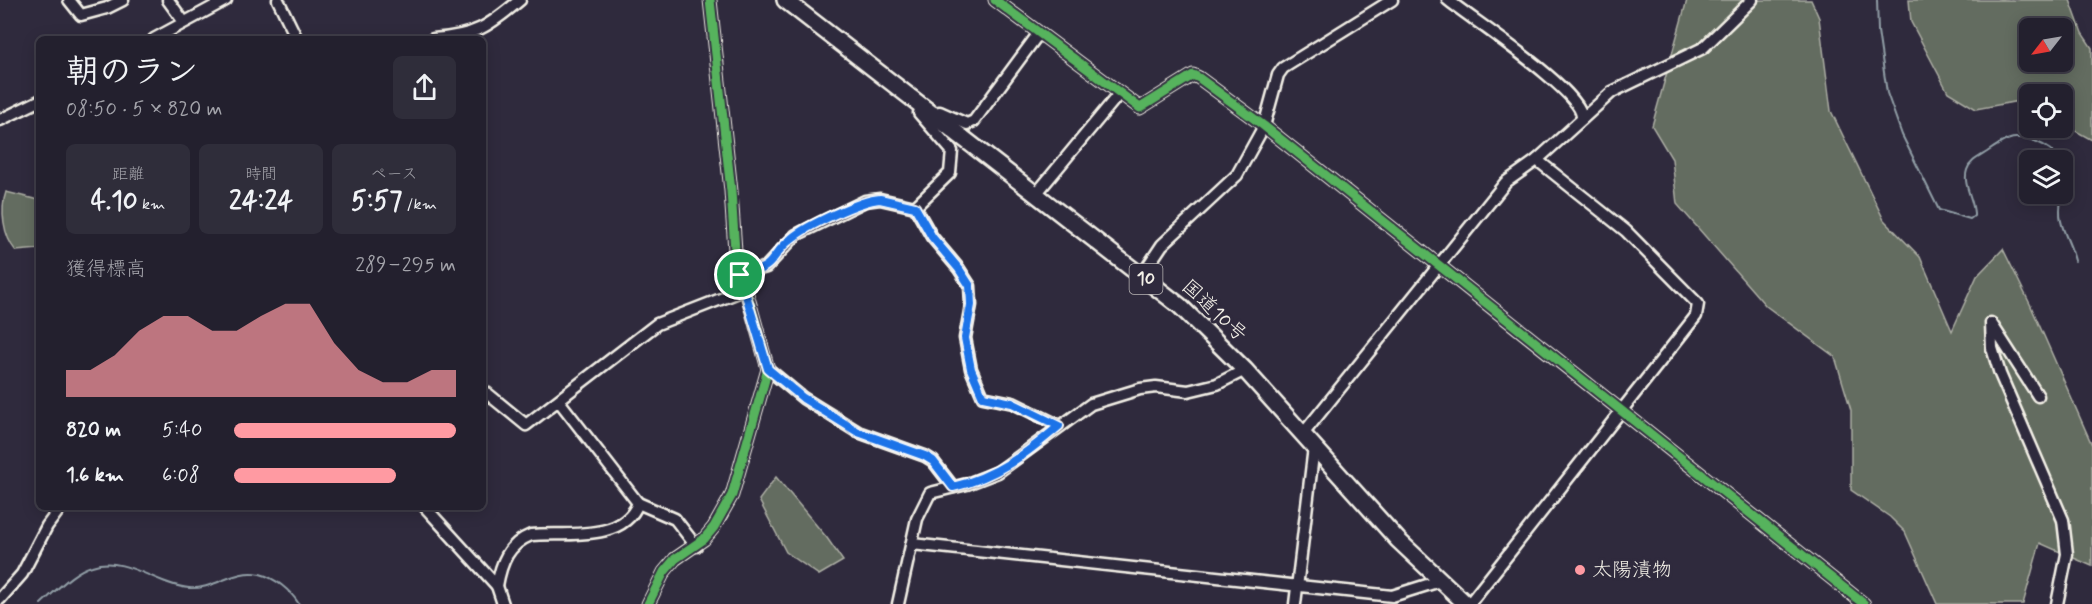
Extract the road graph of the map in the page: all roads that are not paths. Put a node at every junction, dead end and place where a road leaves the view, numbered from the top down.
1 (69, 0) edge
2 (123, 0) edge
3 (168, 0) edge
4 (226, 0) edge
5 (278, 0) edge
6 (520, 0) edge
7 (710, 0) edge
8 (785, 0) edge
9 (995, 0) edge
10 (1392, 0) edge
11 (1448, 0) edge
12 (1752, 0) edge
13 (212, 3) edge
14 (183, 22) junction
15 (1039, 33) junction
16 (159, 36) edge
17 (296, 36) edge
18 (465, 36) edge
19 (1119, 94) junction
20 (36, 102) edge
21 (927, 110) junction
22 (1582, 119) junction
23 (0, 120) edge
24 (1263, 126) junction
25 (1537, 160) junction
26 (1036, 194) junction
27 (915, 207) junction
28 (1438, 266) junction
29 (740, 275) junction
30 (1142, 275) junction
31 (744, 290) junction
32 (768, 369) junction
33 (1245, 370) junction
34 (486, 392) edge
35 (2037, 396) dead end
36 (559, 401) junction
37 (1621, 412) junction
38 (1059, 426) junction
39 (1303, 434) junction
40 (1314, 447) junction
41 (953, 487) junction
42 (638, 503) junction
43 (59, 510) edge
44 (428, 510) edge
45 (912, 544) junction
46 (696, 546) junction
47 (1440, 581) junction
48 (497, 586) junction
49 (1297, 588) junction
50 (0, 599) edge
51 (503, 604) edge
52 (648, 604) edge
53 (898, 604) edge
54 (1295, 604) edge
55 (1468, 604) edge
56 (1864, 604) edge
57 (2057, 604) edge

1 - 2 street
3 - 14 street
4 - 13 street
5 - 17 street
6 - 18 street
7 - 29 street
8 - 21 highway, 国道10号 / 10
9 - 15 street
10 - 24 street
11 - 22 street
12 - 22 street
13 - 14 street
14 - 16 street
15 - 19 street
15 - 21 street
19 - 24 street
19 - 26 street
20 - 23 street
21 - 26 highway, 国道10号 / 10
21 - 27 street
22 - 25 street
24 - 28 street
24 - 30 street
25 - 28 street
25 - 37 street
26 - 30 highway, 国道10号 / 10
27 - 29 street
27 - 38 street
28 - 37 street
28 - 39 street
29 - 31 street
30 - 33 highway, 国道10号 / 10
31 - 32 street
31 - 36 street
32 - 41 street
32 - 46 street
33 - 38 street
33 - 39 highway, 国道10号 / 10
34 - 36 street
35 - 57 street
36 - 42 street
37 - 55 street
37 - 56 street
38 - 41 street
39 - 40 highway, 国道10号 / 10
40 - 47 highway, 国道10号 / 10
40 - 49 street
41 - 45 street
42 - 46 street
42 - 48 street
43 - 50 street
44 - 48 street
45 - 49 street
45 - 53 street
46 - 52 street
47 - 49 street
47 - 55 highway, 国道10号 / 10
48 - 51 street
49 - 54 street

